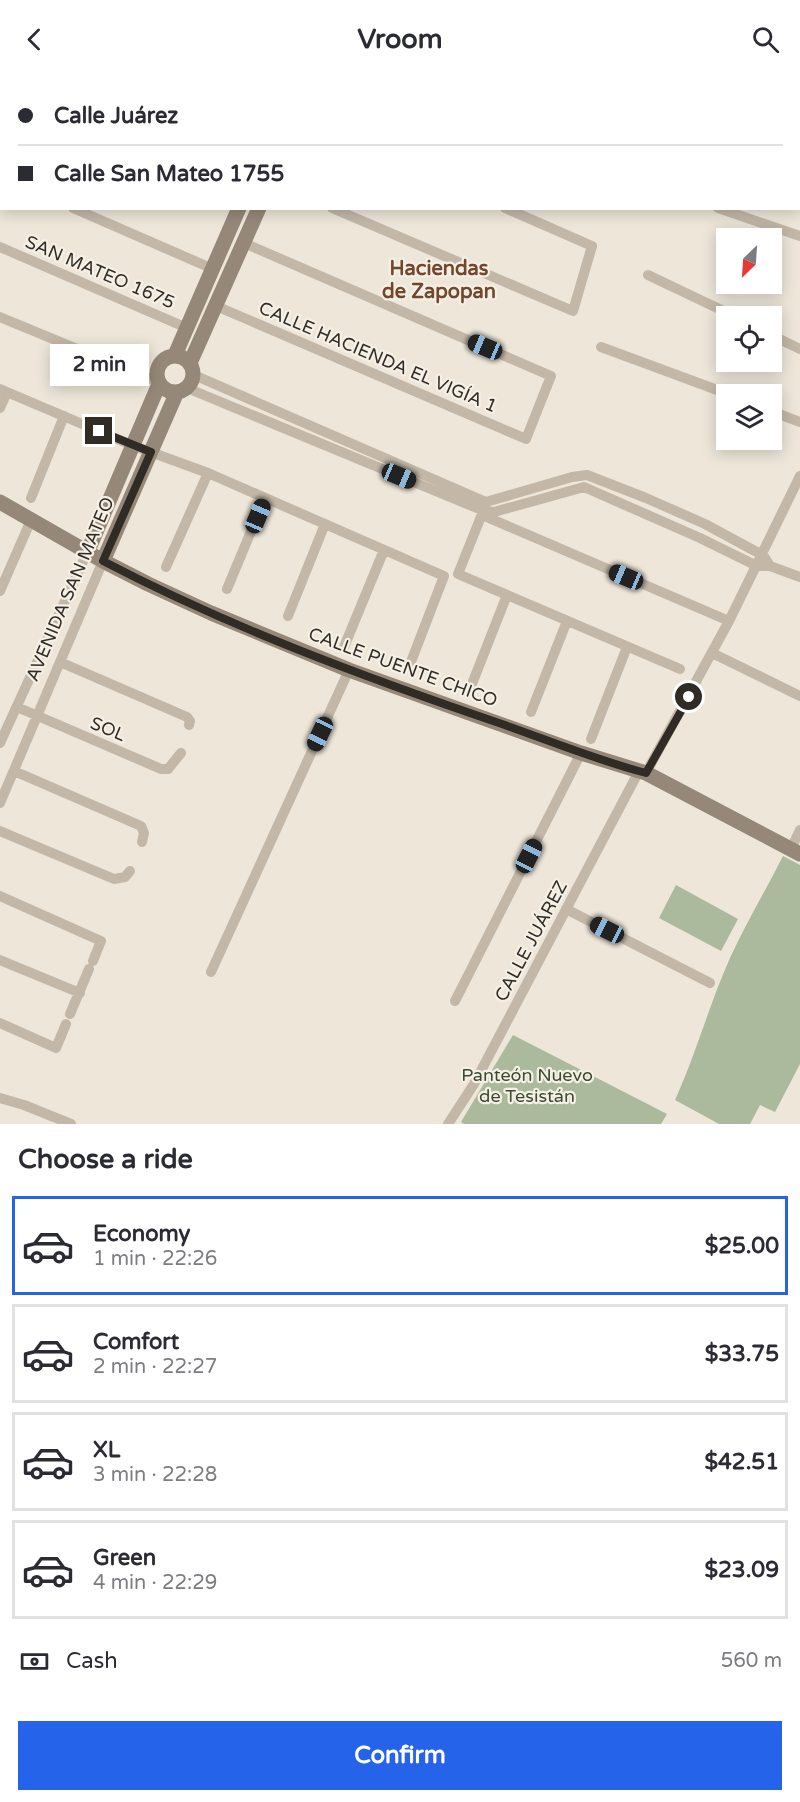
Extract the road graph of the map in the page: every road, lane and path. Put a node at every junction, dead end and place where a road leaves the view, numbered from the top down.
1 (77, 210) edge
2 (238, 210) edge
3 (337, 210) edge
4 (510, 210) edge
5 (724, 210) edge
6 (257, 213) edge
7 (800, 236) edge
8 (244, 243) junction
9 (0, 247) edge
10 (212, 272) junction
11 (648, 275) dead end
12 (226, 283) junction
13 (216, 306) junction
14 (716, 307) edge
15 (0, 317) edge
16 (187, 328) junction
17 (782, 340) edge
18 (601, 347) dead end
19 (800, 349) edge
20 (175, 355) junction
21 (187, 379) junction
22 (158, 382) junction
23 (716, 390) edge
24 (3, 391) edge
25 (0, 408) edge
26 (782, 415) edge
27 (64, 416) junction
28 (800, 422) edge
29 (151, 452) junction
30 (131, 453) junction
31 (144, 468) junction
32 (208, 473) junction
33 (580, 475) junction
34 (800, 476) edge
35 (584, 487) junction
36 (31, 498) dead end
37 (265, 498) junction
38 (646, 498) junction
39 (0, 502) edge
40 (484, 510) junction
41 (641, 512) junction
42 (31, 520) junction
43 (325, 524) junction
44 (705, 524) junction
45 (700, 538) junction
46 (384, 550) junction
47 (87, 553) junction
48 (763, 555) junction
49 (103, 561) junction
50 (757, 566) junction
51 (770, 566) junction
52 (166, 567) dead end
53 (800, 577) edge
54 (227, 589) dead end
55 (0, 591) edge
56 (507, 596) junction
57 (288, 616) dead end
58 (567, 621) junction
59 (729, 621) junction
60 (344, 647) dead end
61 (627, 647) junction
62 (712, 653) junction
63 (60, 662) junction
64 (409, 667) dead end
65 (680, 669) dead end
66 (349, 670) junction
67 (470, 689) dead end
68 (800, 696) edge
69 (16, 707) junction
70 (531, 712) dead end
71 (36, 716) junction
72 (189, 725) dead end
73 (591, 739) dead end
74 (0, 743) edge
75 (181, 753) dead end
76 (581, 753) junction
77 (14, 771) junction
78 (642, 772) junction
79 (0, 802) edge
80 (800, 830) edge
81 (0, 831) edge
82 (142, 842) dead end
83 (796, 851) edge
84 (130, 871) dead end
85 (0, 896) edge
86 (566, 909) junction
87 (0, 960) edge
88 (211, 972) dead end
89 (710, 983) dead end
90 (80, 993) junction
91 (455, 1001) dead end
92 (0, 1023) edge
93 (0, 1098) edge
94 (59, 1122) edge
95 (448, 1124) edge

1 - 10 street
2 - 10 main road, AVENIDA SAN MATEO
3 - 4 street
5 - 7 street
6 - 8 main road, AVENIDA SAN MATEO
8 - 12 main road, AVENIDA SAN MATEO
8 - 13 street, CALLE HACIENDA EL VIGÍA 1
9 - 16 street, SAN MATEO 1675
10 - 12 main road
10 - 16 main road, AVENIDA SAN MATEO
11 - 14 street
12 - 13 main road, AVENIDA SAN MATEO
13 - 21 main road, AVENIDA SAN MATEO
15 - 22 street
16 - 20 main road, AVENIDA SAN MATEO
17 - 19 street
18 - 23 street
20 - 21 main road
20 - 22 main road, AVENIDA SAN MATEO
21 - 22 main road
21 - 29 main road, AVENIDA SAN MATEO
21 - 40 street
22 - 30 main road, AVENIDA SAN MATEO
24 - 25 street
24 - 27 street
26 - 28 street
27 - 30 street
27 - 36 street
29 - 30 street
29 - 31 main road, AVENIDA SAN MATEO
29 - 32 street
30 - 31 main road
30 - 47 main road, AVENIDA SAN MATEO
31 - 49 main road, AVENIDA SAN MATEO
32 - 37 street
32 - 52 street
33 - 35 street
33 - 38 street
33 - 40 street
34 - 48 street, CALLE JUÁREZ
35 - 40 street
35 - 41 street
37 - 43 street
37 - 54 street
38 - 41 street
38 - 44 street
39 - 42 main road, CALLE PUENTE CHICO
40 - 56 street
40 - 59 street
41 - 45 street
42 - 47 main road, CALLE PUENTE CHICO
42 - 55 street
43 - 46 street
43 - 57 street
44 - 45 street
44 - 48 street
45 - 50 street
46 - 60 street
46 - 64 street
47 - 49 main road, CALLE PUENTE CHICO
47 - 69 street, AVENIDA SAN MATEO
48 - 50 street, CALLE JUÁREZ
48 - 51 street
49 - 63 street, AVENIDA SAN MATEO
49 - 66 main road, CALLE PUENTE CHICO
50 - 51 street
50 - 59 street, CALLE JUÁREZ
51 - 53 street
56 - 58 street
56 - 67 street
58 - 61 street
58 - 70 street
59 - 62 street, CALLE JUÁREZ
61 - 65 street
61 - 73 street
62 - 68 street
62 - 78 street, CALLE JUÁREZ
63 - 71 street, AVENIDA SAN MATEO
63 - 72 street
66 - 76 main road, CALLE PUENTE CHICO
66 - 88 street
69 - 71 street, SOL
69 - 74 street, AVENIDA SAN MATEO
71 - 75 street, SOL
71 - 77 street, AVENIDA SAN MATEO
76 - 78 main road, CALLE PUENTE CHICO
76 - 91 street
77 - 79 street, AVENIDA SAN MATEO
77 - 82 street
78 - 83 main road, CALLE PUENTE CHICO
78 - 86 street, CALLE JUÁREZ
80 - 83 street
81 - 84 street
85 - 90 street
86 - 89 street
86 - 95 street, CALLE JUÁREZ
87 - 90 street
90 - 92 street
93 - 94 street

